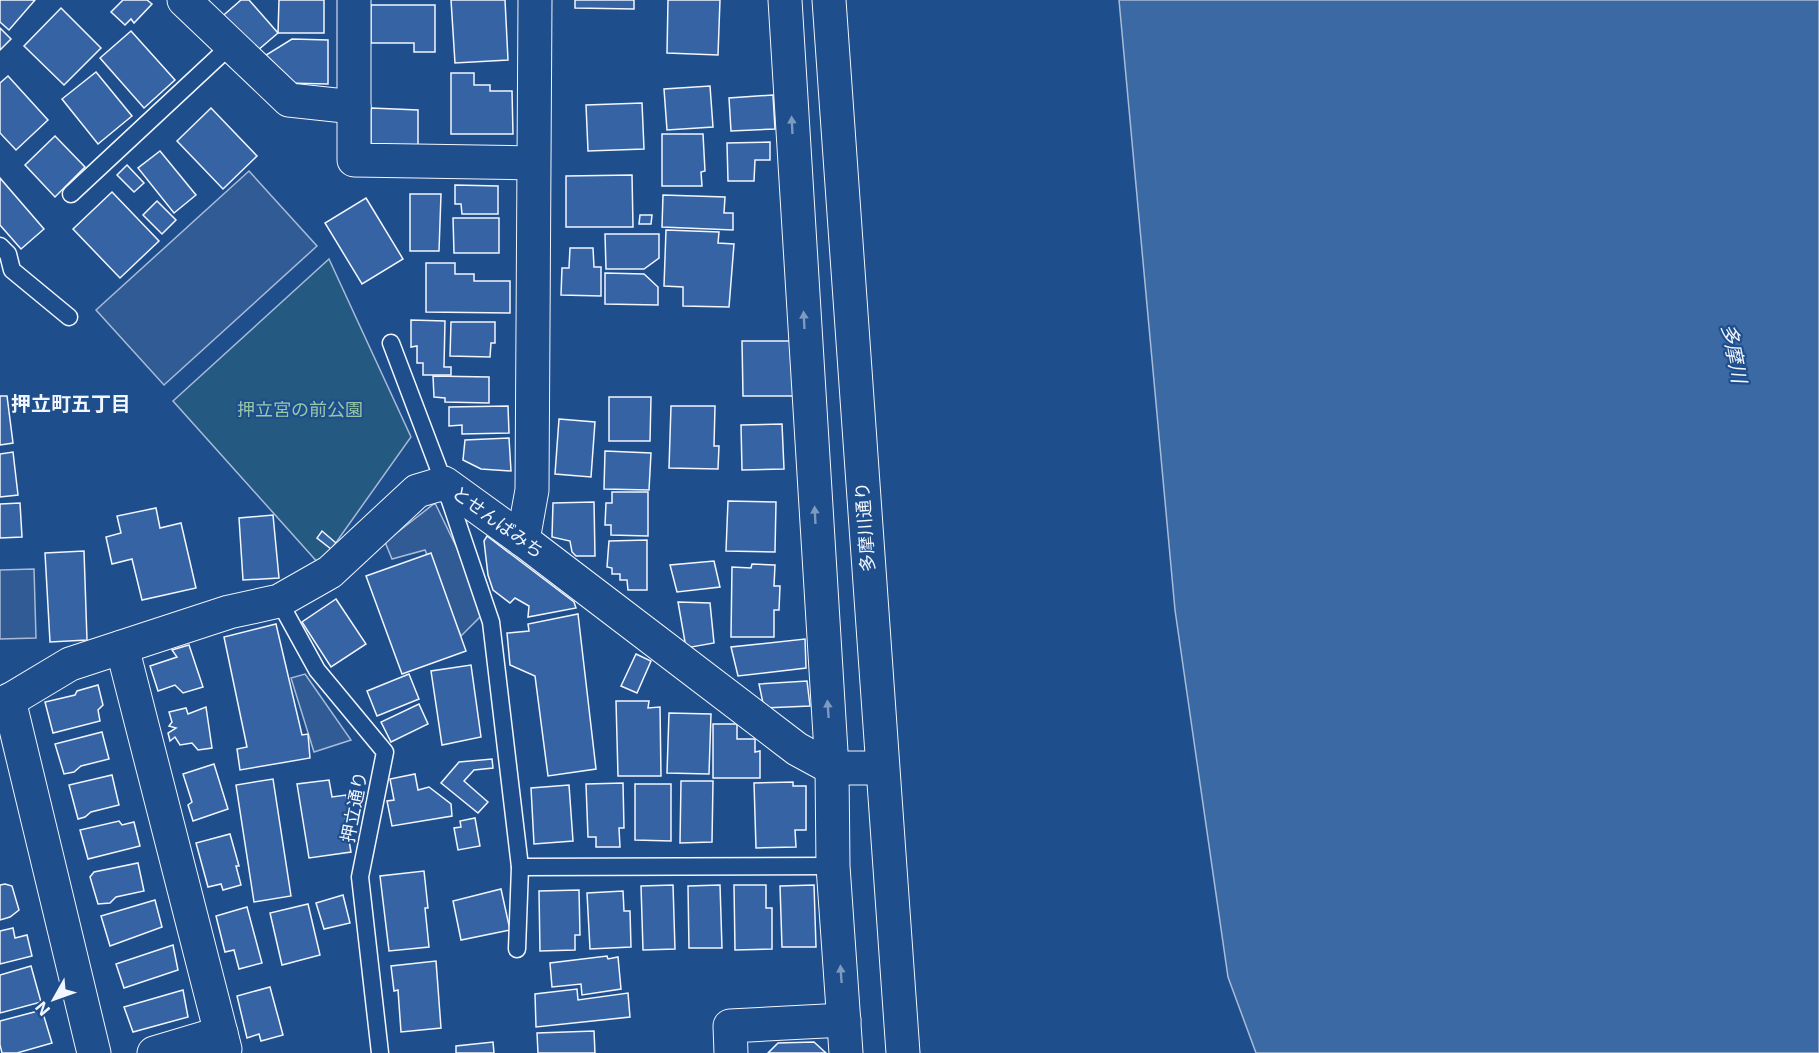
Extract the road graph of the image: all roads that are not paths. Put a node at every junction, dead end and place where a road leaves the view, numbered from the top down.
1 (184, 0) edge
2 (354, 0) edge
3 (535, 0) edge
4 (785, 0) edge
5 (829, 0) edge
6 (231, 45) junction
7 (354, 107) junction
8 (533, 163) junction
9 (71, 194) dead end
10 (0, 246) edge
11 (69, 317) dead end
12 (391, 343) dead end
13 (444, 483) junction
14 (523, 540) junction
15 (279, 601) junction
16 (123, 647) junction
17 (5, 703) edge
18 (832, 768) junction
19 (882, 768) junction
20 (833, 866) junction
21 (520, 867) junction
22 (517, 949) dead end
23 (844, 1020) junction
24 (94, 1053) edge
25 (154, 1053) edge
26 (380, 1053) edge
27 (731, 1053) edge
28 (846, 1053) edge
29 (903, 1053) edge

1 - 6 street
2 - 7 street
3 - 8 street
18 -> 4 street
5 - 19 street, 多摩川通り
6 - 7 street
6 - 9 lane
7 - 8 street
8 - 14 street
10 - 11 lane
12 - 13 lane
13 - 14 street, とせんばみち
13 - 15 street, とせんばみち
13 - 21 lane
14 - 18 street, とせんばみち
15 - 16 street, とせんばみち
15 - 26 lane, 押立通り
16 - 17 street, とせんばみち
16 - 25 street
17 - 24 street
18 - 19 street, とせんばみち
18 - 20 street
19 - 29 street, 多摩川通り
20 - 21 lane
23 -> 20 street
21 - 22 lane
23 - 27 street
23 - 28 street

